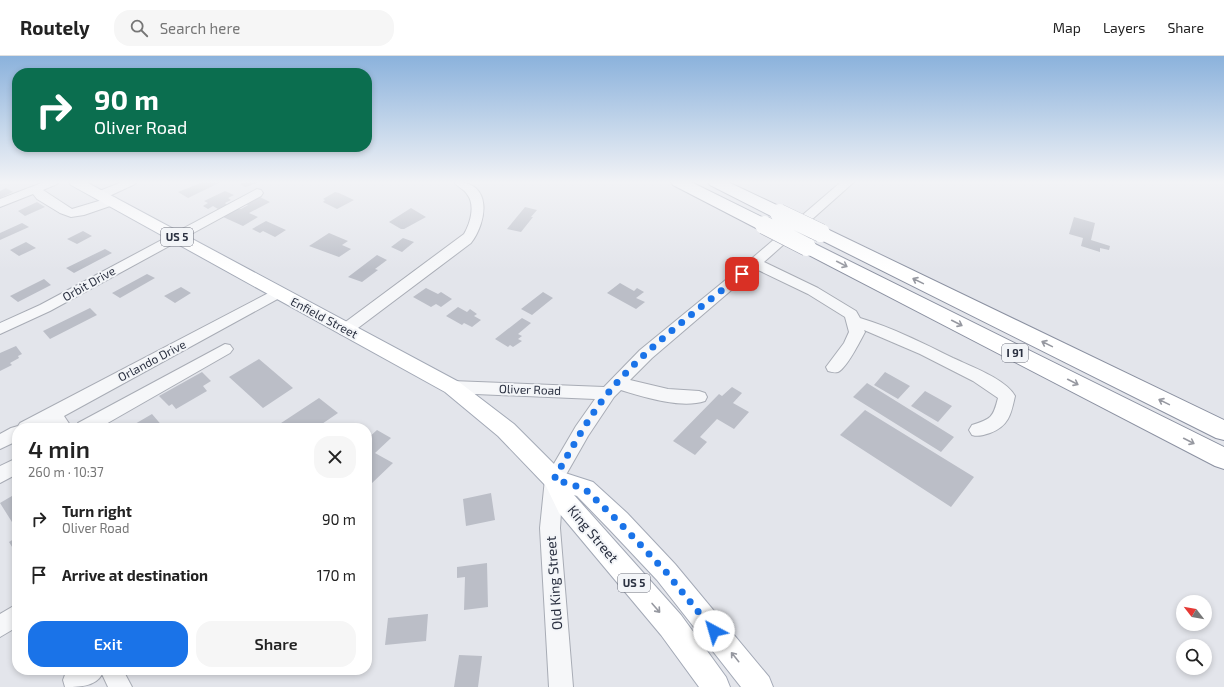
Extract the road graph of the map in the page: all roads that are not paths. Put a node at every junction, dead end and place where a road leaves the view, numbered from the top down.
1 (67, 211) edge
2 (81, 211) edge
3 (131, 211) edge
4 (222, 211) edge
5 (476, 211) edge
6 (737, 211) edge
7 (776, 211) edge
8 (815, 211) edge
9 (176, 236) junction
10 (814, 240) junction
11 (755, 264) junction
12 (278, 293) junction
13 (854, 322) junction
14 (0, 329) edge
15 (345, 330) junction
16 (225, 349) dead end
17 (834, 367) dead end
18 (452, 387) junction
19 (613, 388) junction
20 (699, 397) dead end
21 (53, 414) junction
22 (36, 423) edge
23 (59, 423) edge
24 (93, 423) edge
25 (978, 430) dead end
26 (1224, 431) edge
27 (12, 436) edge
28 (0, 442) edge
29 (1224, 459) edge
30 (12, 468) edge
31 (0, 475) edge
32 (554, 479) junction
33 (696, 608) junction
34 (12, 618) edge
35 (671, 625) junction
36 (0, 626) edge
37 (114, 675) edge
38 (120, 687) edge
39 (561, 687) edge
40 (716, 687) edge
41 (759, 687) edge

1 - 2 street
3 - 9 main road, Enfield Street / US 5
4 - 9 street, Orbit Drive
5 - 15 street
6 - 10 highway, I 91, bridge
7 - 10 highway, I 91, bridge
8 - 11 street
9 - 12 main road, Enfield Street / US 5
9 - 14 street, Orbit Drive
26 -> 10 highway, I 91
10 -> 29 highway, I 91
11 - 13 street
11 - 19 street
12 - 15 main road, Enfield Street / US 5
12 - 21 street, Orlando Drive
13 - 17 street
13 - 25 street
15 - 18 main road, Enfield Street / US 5
16 - 24 street
18 - 19 street, Oliver Road
18 - 32 main road, Enfield Street / US 5
19 - 20 street, Oliver Road
19 - 32 street
21 - 22 street, Orlando Drive
21 - 23 street
27 - 28 street
30 - 31 street
32 - 33 main road, King Street / US 5
32 -> 35 main road, King Street / US 5
32 - 39 street, Old King Street
33 - 35 main road
41 -> 33 main road, King Street / US 5
34 - 36 street
35 - 40 main road, King Street / US 5
37 - 38 street

